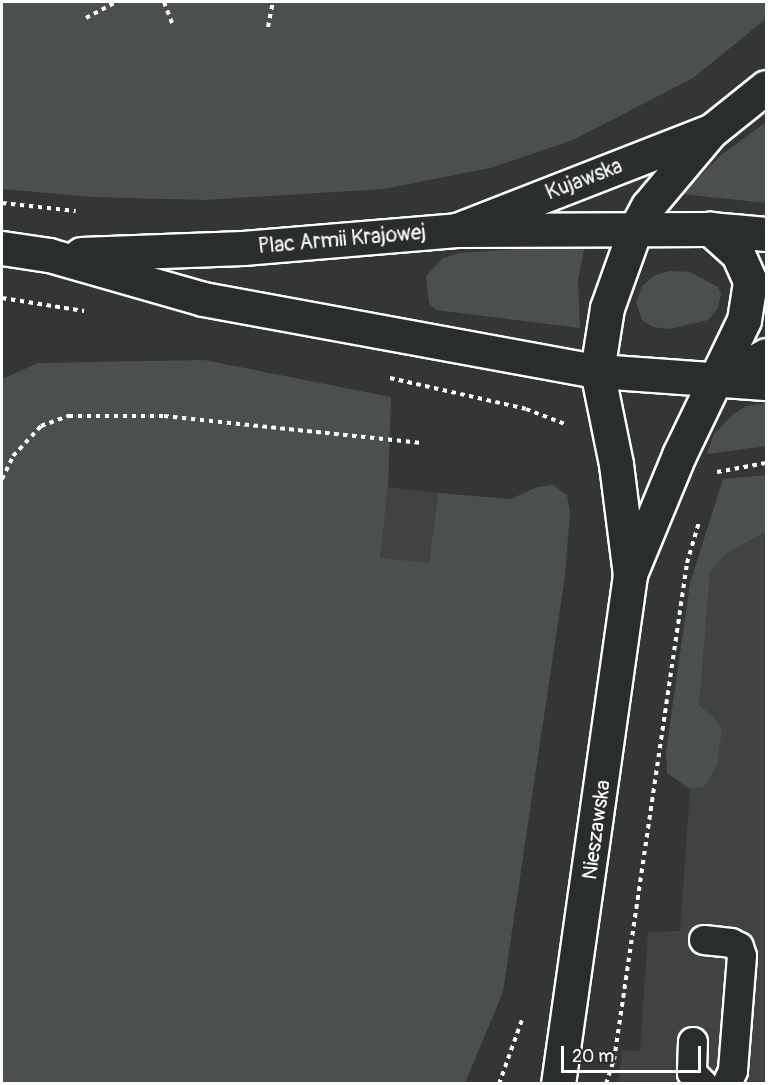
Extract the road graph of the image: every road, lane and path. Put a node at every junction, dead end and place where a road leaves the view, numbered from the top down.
1 (116, 2) edge
2 (164, 2) edge
3 (273, 2) edge
4 (86, 18) dead end
5 (173, 26) dead end
6 (268, 27) dead end
7 (766, 87) edge
8 (711, 131) junction
9 (2, 203) edge
10 (81, 211) dead end
11 (710, 229) junction
12 (456, 230) junction
13 (635, 230) junction
14 (766, 234) edge
15 (2, 248) edge
16 (49, 255) junction
17 (766, 355) edge
18 (597, 371) junction
19 (716, 383) junction
20 (766, 383) edge
21 (420, 443) dead end
22 (766, 463) edge
23 (708, 469) dead end
24 (714, 472) junction
25 (2, 479) edge
26 (711, 483) dead end
27 (701, 517) dead end
28 (630, 575) junction
29 (704, 940) dead end
30 (693, 1042) dead end
31 (558, 1083) edge
32 (606, 1083) edge
33 (703, 1083) edge
34 (727, 1083) edge

1 - 4 path
2 - 5 path
3 - 6 path
7 - 8 main road, Kujawska
8 - 12 main road, Kujawska
8 - 13 main road, Kujawska
9 - 10 path
11 - 13 main road, Plac Armii Krajowej
11 - 14 main road, Plac Armii Krajowej
11 - 19 main road
12 - 13 main road, Plac Armii Krajowej
12 - 16 main road, Plac Armii Krajowej
13 - 18 main road
15 - 16 main road, Plac Armii Krajowej
16 - 18 main road, Plac Armii Krajowej
17 - 19 main road
18 - 19 main road, Plac Armii Krajowej
18 - 28 main road, Nieszawska
19 - 20 main road, Plac Armii Krajowej
19 - 28 main road, Nieszawska
21 - 25 path
22 - 24 path
23 - 24 path
24 - 26 path
27 - 32 path
28 - 31 main road, Nieszawska
29 - 34 lane
30 - 33 lane

